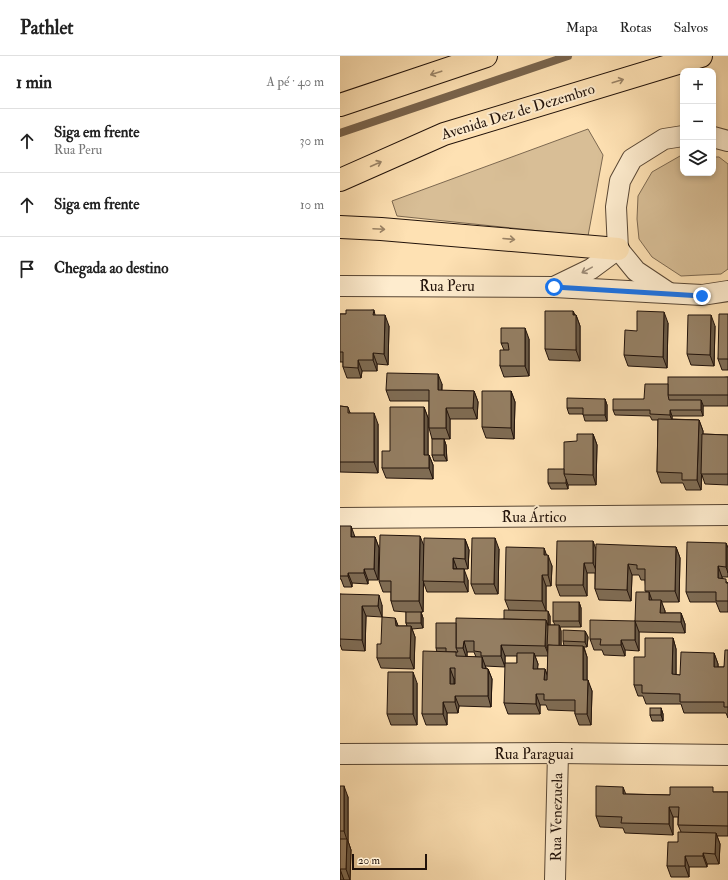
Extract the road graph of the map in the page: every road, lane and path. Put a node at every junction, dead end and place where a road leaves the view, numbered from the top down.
1 (486, 56) edge
2 (701, 56) edge
3 (340, 106) edge
4 (680, 136) edge
5 (716, 138) edge
6 (728, 141) edge
7 (340, 180) edge
8 (340, 227) edge
9 (618, 249) junction
10 (340, 286) edge
11 (554, 287) junction
12 (728, 291) edge
13 (671, 294) junction
14 (728, 515) edge
15 (340, 518) edge
16 (340, 754) edge
17 (558, 754) junction
18 (728, 755) edge
19 (555, 880) edge

1 -> 3 highway
7 -> 2 highway, Avenida Dez de Dezembro
4 - 9 street
5 - 6 street
8 -> 9 highway
9 -> 11 street, Rua Peru
9 - 13 street
10 - 11 street, Rua Peru
11 - 13 street, Rua Peru
12 - 13 street, Rua Peru
14 - 15 street, Rua Ártico
16 - 17 street, Rua Paraguai
17 - 18 street, Rua Paraguai
17 - 19 street, Rua Venezuela

